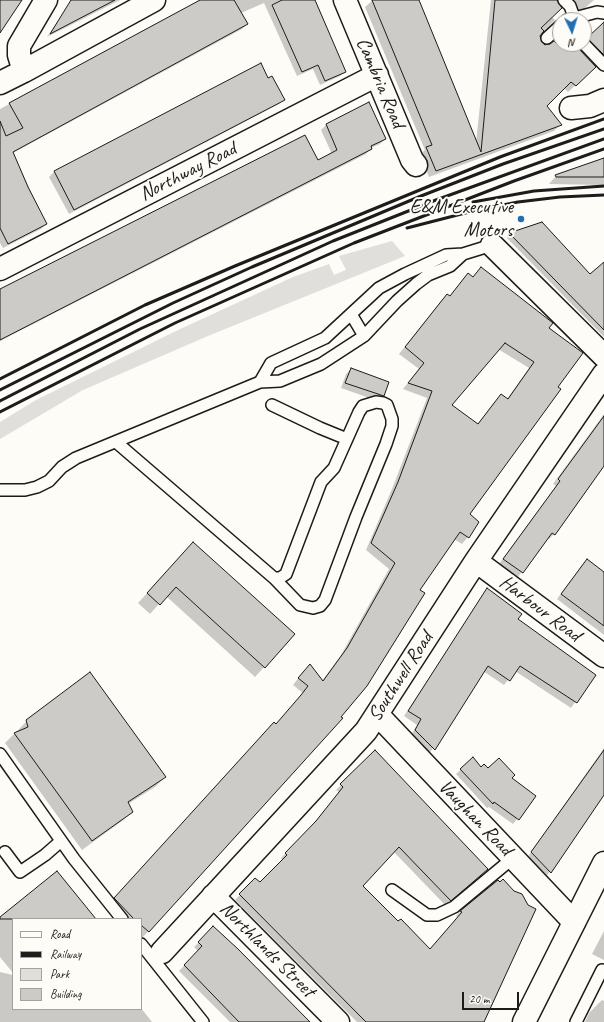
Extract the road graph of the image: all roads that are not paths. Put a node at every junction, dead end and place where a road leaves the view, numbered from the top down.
1 (46, 0) edge
2 (154, 0) edge
3 (345, 0) edge
4 (564, 0) edge
5 (571, 12) edge
6 (592, 13) edge
7 (604, 13) edge
8 (552, 33) edge
9 (547, 38) dead end
10 (592, 52) edge
11 (604, 65) edge
12 (24, 71) junction
13 (377, 75) junction
14 (0, 83) edge
15 (604, 100) edge
16 (571, 108) dead end
17 (416, 165) dead end
18 (492, 245) joint
19 (463, 254) junction
20 (0, 269) edge
21 (351, 314) junction
22 (364, 336) junction
23 (604, 356) edge
24 (604, 374) edge
25 (260, 382) junction
26 (272, 405) dead end
27 (348, 439) junction
28 (116, 442) junction
29 (0, 490) edge
30 (476, 561) junction
31 (274, 578) junction
32 (604, 656) edge
33 (377, 714) junction
34 (0, 754) edge
35 (61, 841) junction
36 (5, 852) dead end
37 (513, 858) junction
38 (604, 863) edge
39 (392, 890) dead end
40 (213, 896) junction
41 (121, 918) edge
42 (574, 922) junction
43 (142, 945) edge
44 (162, 952) dead end
45 (604, 972) edge
46 (526, 1021) edge
47 (203, 1022) edge
48 (338, 1022) edge
49 (576, 1022) edge

1 - 12 street
2 - 12 street
3 - 13 street, Cambria Road
4 - 5 lane
6 - 7 lane
8 - 9 lane
10 - 11 lane
12 - 14 street
13 - 17 street, Cambria Road
13 - 20 street, Northway Road
15 - 16 street
18 - 19 lane
18 - 23 street
19 - 21 lane
19 - 22 lane
21 - 22 lane
21 - 25 lane
22 - 25 lane
24 - 30 street, Southwell Road
25 - 28 lane
26 - 27 lane
27 - 31 lane
27 - 31 lane
28 - 29 lane
28 - 31 lane
30 - 32 street, Harbour Road
30 - 33 street, Southwell Road
33 - 37 street, Vaughan Road
33 - 40 street, Southwell Road
34 - 35 lane
35 - 36 lane
35 - 41 lane
37 - 39 lane
37 - 42 street, Vaughan Road
38 - 42 street
40 - 44 street, Southwell Road
40 - 48 street, Northlands Street
42 - 46 street
43 - 47 lane
45 - 49 lane

